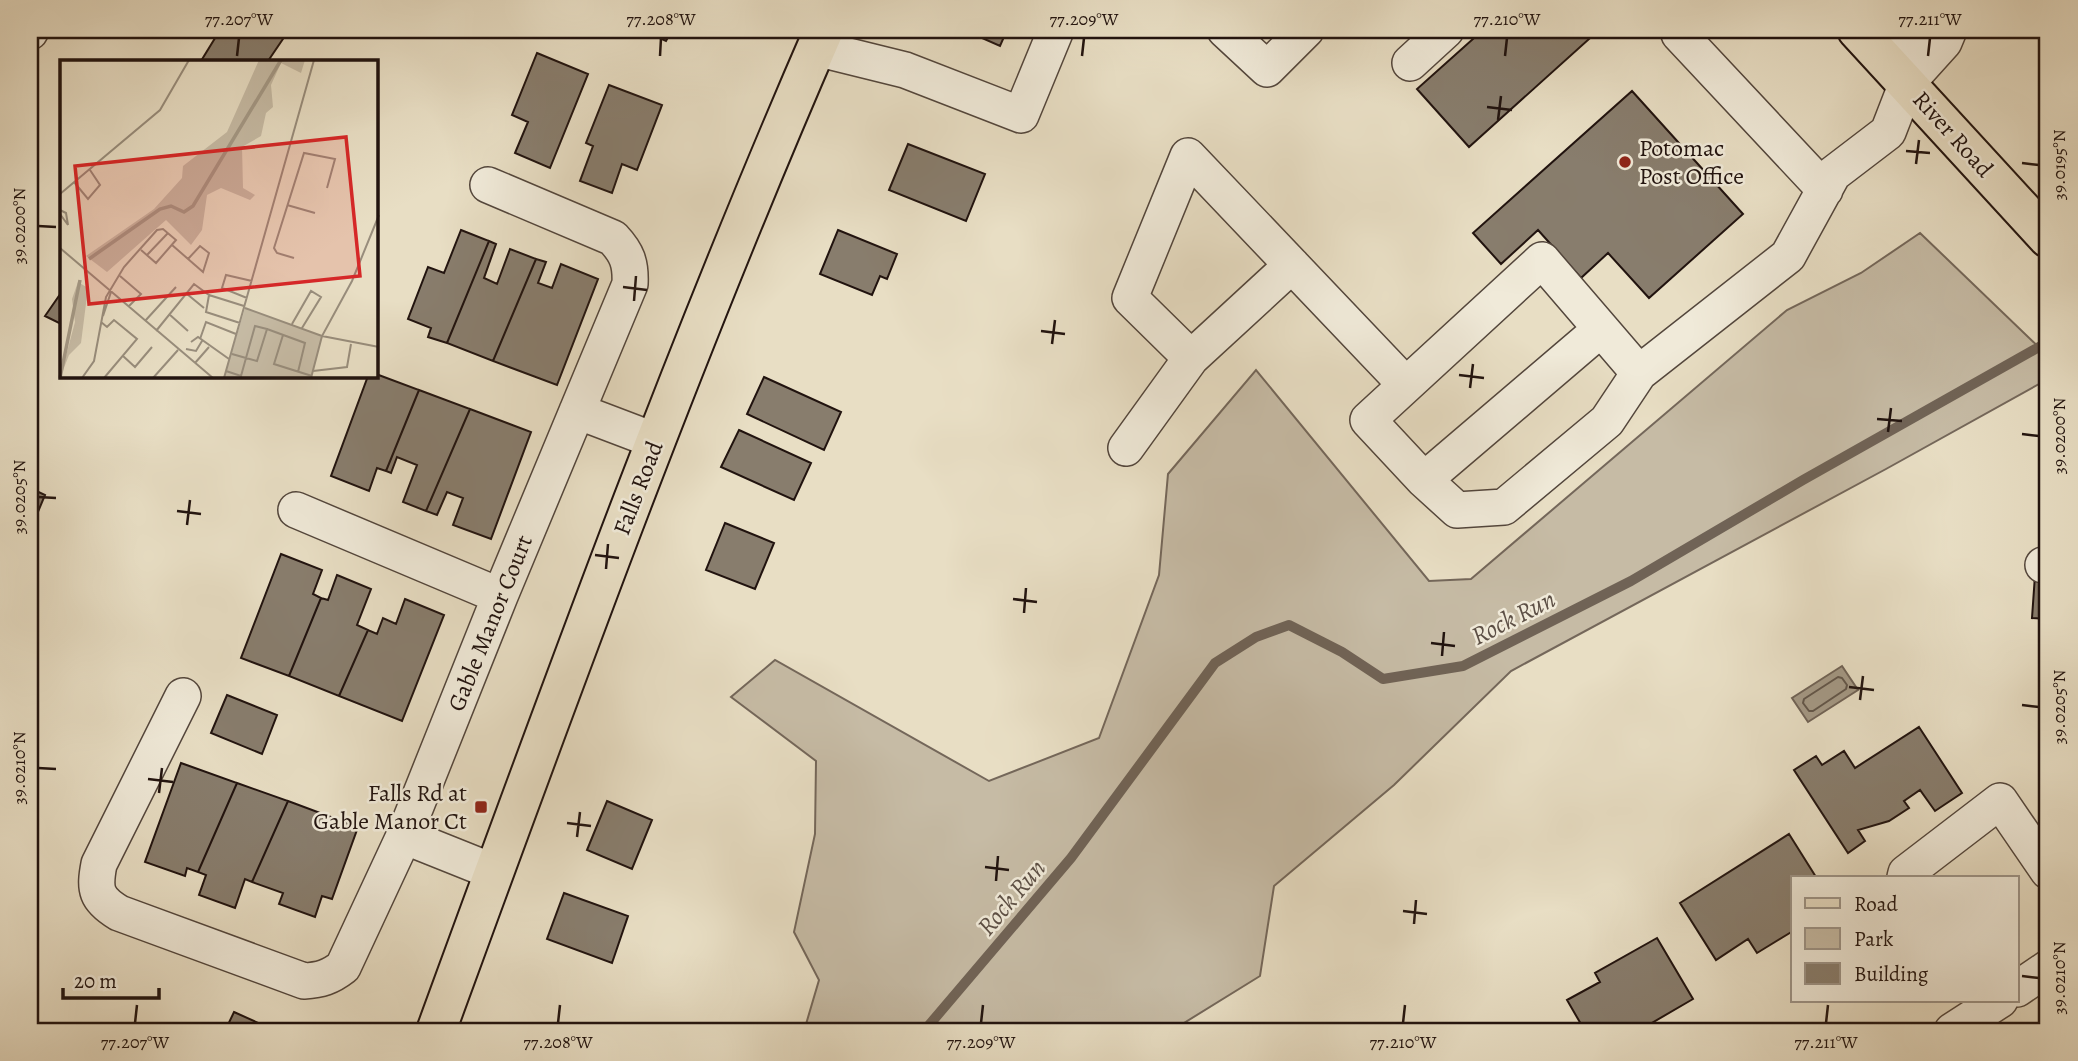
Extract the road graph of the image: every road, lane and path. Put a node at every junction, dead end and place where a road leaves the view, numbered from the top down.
1 (1056, 30) edge
2 (1225, 30) edge
3 (1306, 30) edge
4 (1446, 30) edge
5 (1684, 30) edge
6 (1857, 30) edge
7 (1908, 30) edge
8 (1949, 30) edge
9 (820, 39) edge
10 (1410, 63) dead end
11 (1907, 83) junction
12 (488, 185) dead end
13 (1825, 190) junction
14 (2048, 238) edge
15 (1292, 265) junction
16 (1601, 329) junction
17 (1191, 358) junction
18 (1639, 373) junction
19 (1406, 384) junction
20 (577, 411) junction
21 (656, 441) junction
22 (1126, 448) dead end
23 (1424, 480) junction
24 (296, 510) dead end
25 (500, 596) junction
26 (183, 696) dead end
27 (404, 836) junction
28 (494, 872) junction
29 (2048, 872) edge
30 (1905, 876) edge
31 (2048, 968) edge
32 (2018, 988) edge
33 (1995, 1002) edge
34 (1958, 1017) edge
35 (436, 1031) edge

1 - 9 street
2 - 3 street
4 - 10 street
5 - 13 street
6 - 11 main road, River Road
7 - 11 street
8 - 11 street
9 - 21 main road, Falls Road
11 - 13 street
11 - 14 main road, River Road
12 - 20 street, Gable Manor Court
13 - 18 street
15 - 17 street
15 - 17 street
15 - 19 street
16 - 18 street
16 - 19 street
16 - 23 street
17 - 22 street
18 - 23 street
19 - 23 street
20 - 21 street
20 - 25 street, Gable Manor Court
21 - 28 main road, Falls Road
24 - 25 street
25 - 27 street, Gable Manor Court
26 - 27 street, Gable Manor Court
27 - 28 street
28 - 35 main road, Falls Road
29 - 30 street
31 - 32 street
33 - 34 street

